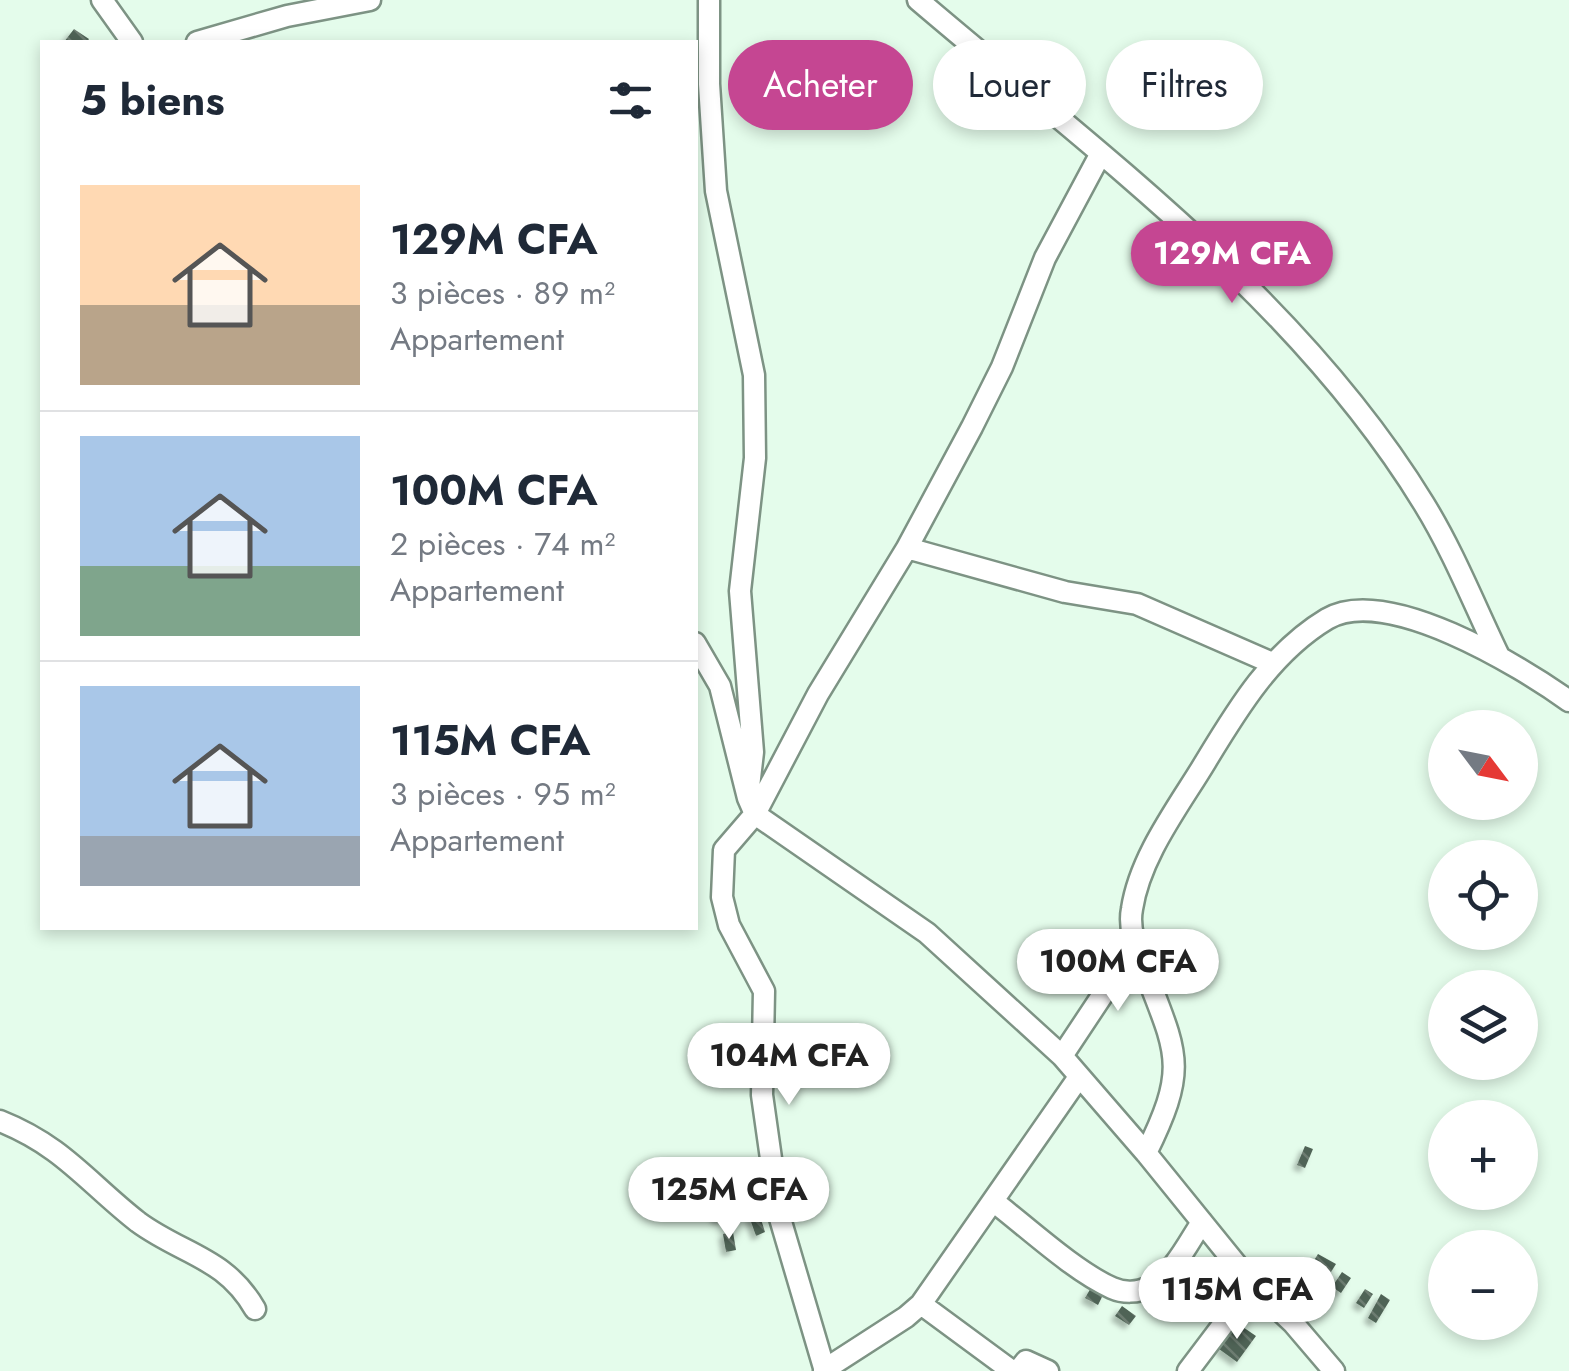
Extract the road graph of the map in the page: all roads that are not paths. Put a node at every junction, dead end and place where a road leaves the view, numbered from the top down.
1 (102, 0) edge
2 (370, 0) edge
3 (709, 0) edge
4 (918, 0) edge
5 (131, 40) edge
6 (203, 40) edge
7 (1100, 155) junction
8 (907, 548) junction
9 (698, 649) edge
10 (1498, 654) junction
11 (1272, 663) junction
12 (1569, 700) edge
13 (751, 806) junction
14 (1135, 946) junction
15 (1062, 1056) junction
16 (1079, 1077) junction
17 (0, 1121) edge
18 (1146, 1153) junction
19 (994, 1201) junction
20 (1202, 1222) junction
21 (1252, 1286) junction
22 (921, 1304) junction
23 (255, 1309) dead end
24 (824, 1370) edge
25 (1015, 1371) edge
26 (1048, 1371) edge
27 (1188, 1371) edge
28 (1334, 1371) edge

1 - 5 street
2 - 6 street
3 - 13 street
4 - 7 street
7 - 8 street
7 - 10 street
8 - 11 street
8 - 13 street
9 - 13 street
10 - 11 street
10 - 12 street
11 - 14 street
13 - 15 street
13 - 24 street
14 - 15 street
14 - 18 street
15 - 16 street
16 - 18 street
16 - 19 street
17 - 23 street
18 - 20 street
19 - 20 street
19 - 22 street
20 - 21 street
21 - 27 street
21 - 28 street
22 - 24 street
22 - 25 street
25 - 26 street

